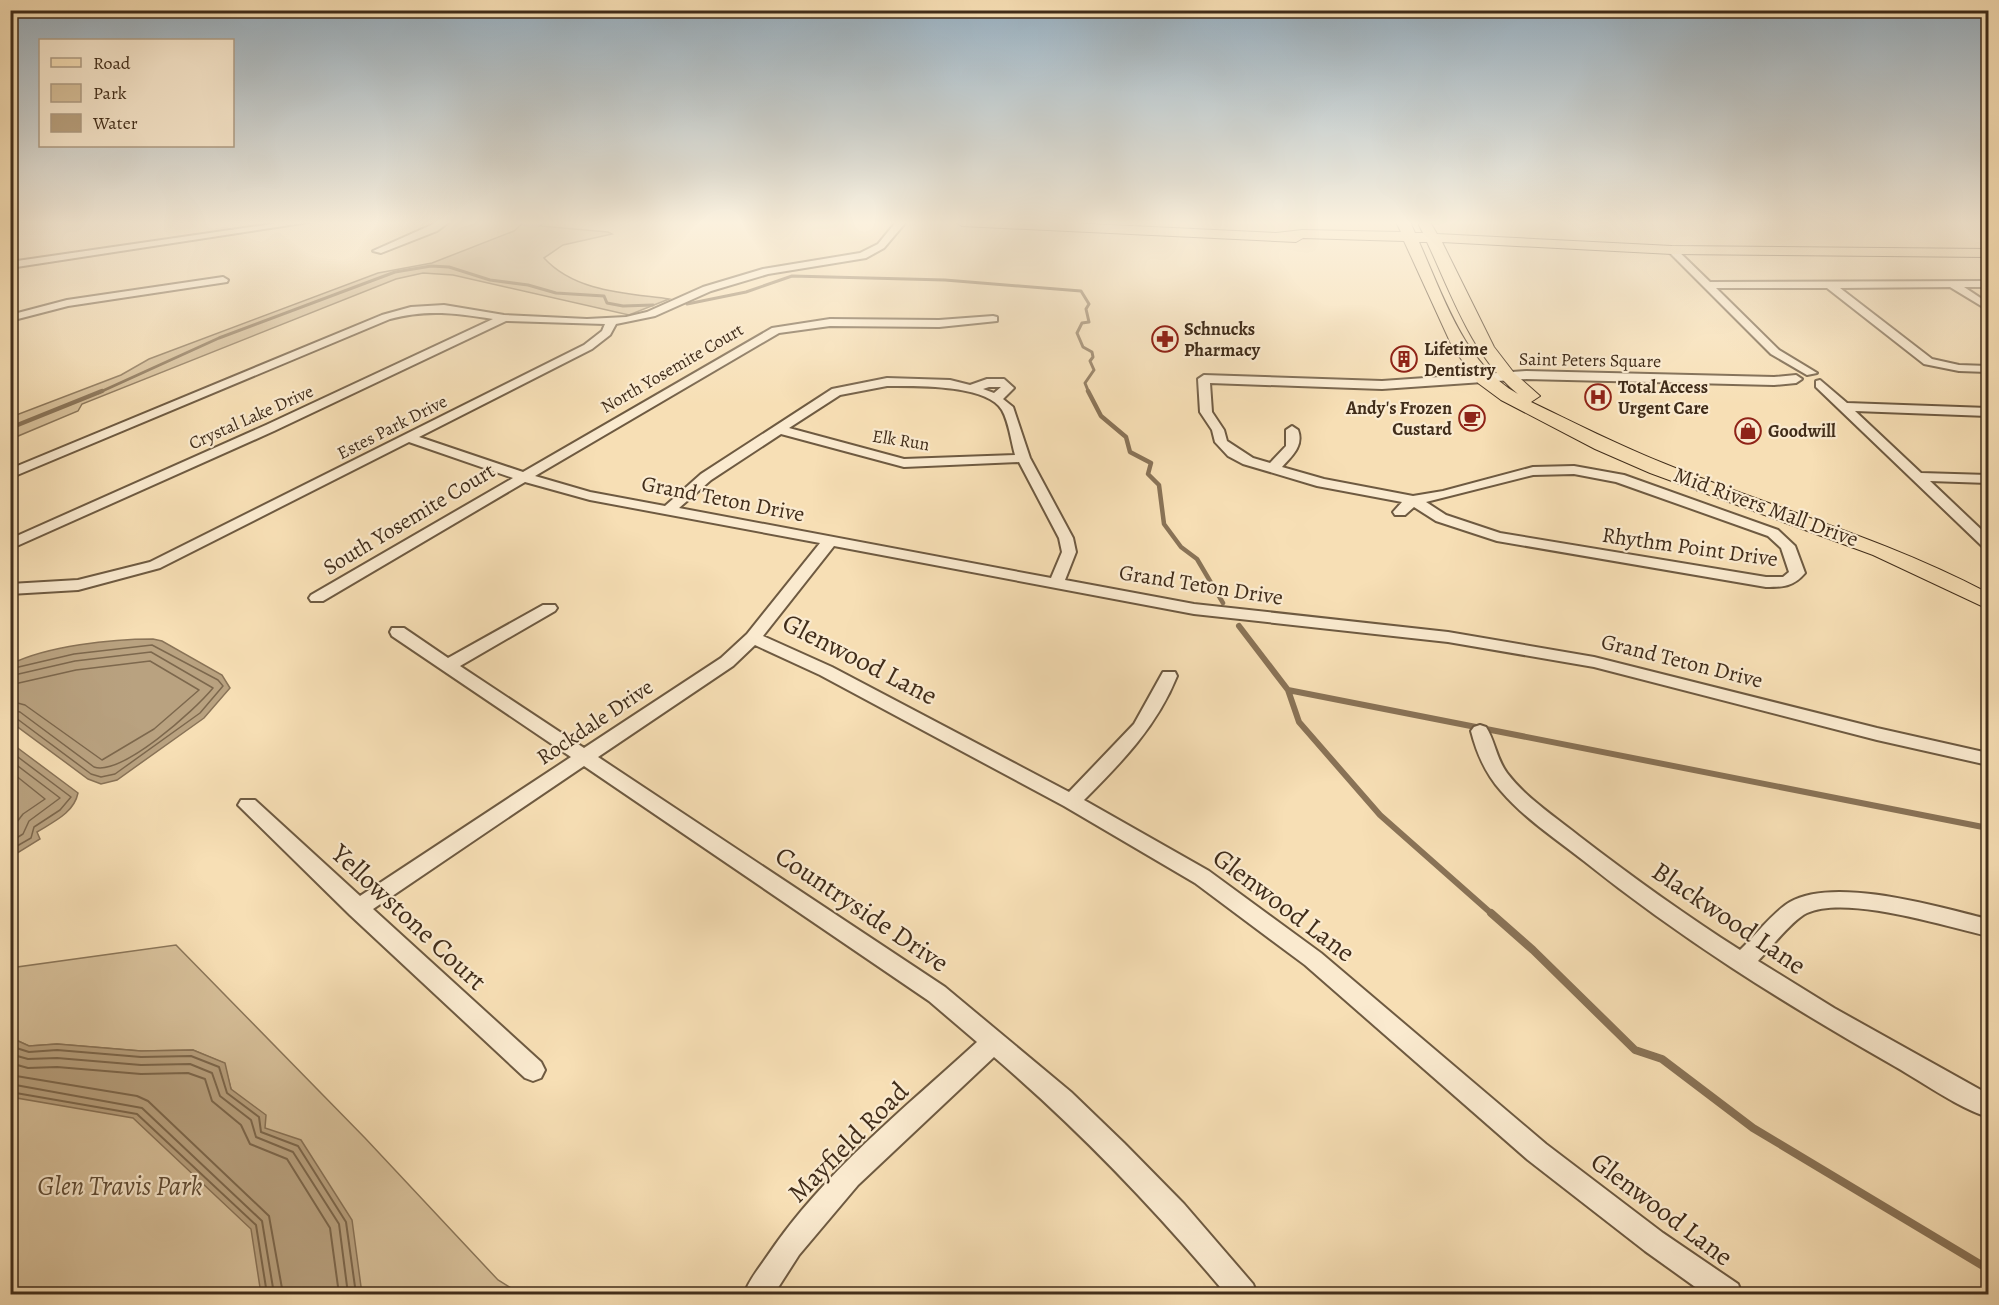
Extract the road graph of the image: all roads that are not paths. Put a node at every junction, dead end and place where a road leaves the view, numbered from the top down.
1 (203, 283) edge
2 (728, 283) edge
3 (1432, 283) edge
4 (1454, 283) edge
5 (1829, 284) junction
6 (1953, 284) junction
7 (1989, 284) edge
8 (1707, 285) joint
9 (1986, 304) edge
10 (10, 318) edge
11 (504, 318) junction
12 (993, 319) dead end
13 (612, 321) junction
14 (1775, 352) junction
15 (1989, 369) edge
16 (1811, 373) junction
17 (1508, 377) junction
18 (1484, 378) junction
19 (1794, 378) junction
20 (1204, 379) joint
21 (1820, 384) junction
22 (1847, 408) junction
23 (1989, 412) edge
24 (1543, 415) junction
25 (777, 429) junction
26 (1292, 430) dead end
27 (410, 438) junction
28 (1023, 458) junction
29 (1272, 469) junction
30 (10, 474) edge
31 (523, 476) junction
32 (1919, 477) junction
33 (1989, 479) edge
34 (1413, 500) junction
35 (668, 510) junction
36 (1401, 512) dead end
37 (829, 542) junction
38 (1989, 544) edge
39 (10, 545) edge
40 (1056, 585) junction
41 (10, 589) edge
42 (317, 598) dead end
43 (1989, 602) edge
44 (549, 608) dead end
45 (398, 632) dead end
46 (753, 638) junction
47 (447, 666) junction
48 (1169, 676) dead end
49 (1480, 731) dead end
50 (586, 758) junction
51 (1989, 759) edge
52 (1071, 801) junction
53 (248, 805) dead end
54 (357, 909) junction
55 (1989, 927) edge
56 (1741, 964) junction
57 (994, 1042) junction
58 (533, 1070) dead end
59 (1989, 1106) edge
60 (758, 1294) edge
61 (1243, 1294) edge
62 (1728, 1294) edge

1 - 10 street
2 - 13 street
3 - 18 main road, Mid Rivers Mall Drive
4 - 17 main road, Mid Rivers Mall Drive
5 - 6 street
5 - 8 street
5 - 15 street
6 - 7 street
6 - 9 street
8 - 14 street
11 - 13 street
11 - 30 street
11 - 39 street, Crystal Lake Drive
12 - 31 street, North Yosemite Court
13 - 27 street, Estes Park Drive
14 - 16 street
14 - 19 street
16 - 19 street
16 - 21 street
17 - 18 street, Saint Peters Square
17 - 19 street, Saint Peters Square
17 - 24 main road, Mid Rivers Mall Drive
18 - 20 street, Saint Peters Square
18 - 24 main road, Mid Rivers Mall Drive
19 - 21 street
20 - 29 street, Rhythm Point Drive
21 - 22 street
22 - 23 street
22 - 32 street
24 - 43 main road, Mid Rivers Mall Drive
25 - 28 street, Elk Run
25 - 28 street
25 - 35 street
26 - 29 street
27 - 31 street, Grand Teton Drive
27 - 41 street, Estes Park Drive
28 - 40 street
29 - 34 street, Rhythm Point Drive
31 - 35 street, Grand Teton Drive
31 - 42 street, South Yosemite Court
32 - 33 street
32 - 38 street
34 - 34 street, Rhythm Point Drive
34 - 36 street
35 - 37 street, Grand Teton Drive
37 - 40 street, Grand Teton Drive
37 - 46 street, Rockdale Drive
40 - 51 street, Grand Teton Drive
44 - 47 street
45 - 47 street, Countryside Drive
46 - 50 street, Rockdale Drive
46 - 52 street, Glenwood Lane
47 - 50 street, Countryside Drive
48 - 52 street
49 - 56 street, Blackwood Lane
50 - 54 street, Rockdale Drive
50 - 57 street, Countryside Drive
52 - 62 street, Glenwood Lane
53 - 54 street, Yellowstone Court
54 - 58 street, Yellowstone Court
55 - 56 street
56 - 59 street, Blackwood Lane
57 - 60 street, Mayfield Road
57 - 61 street, Countryside Drive

